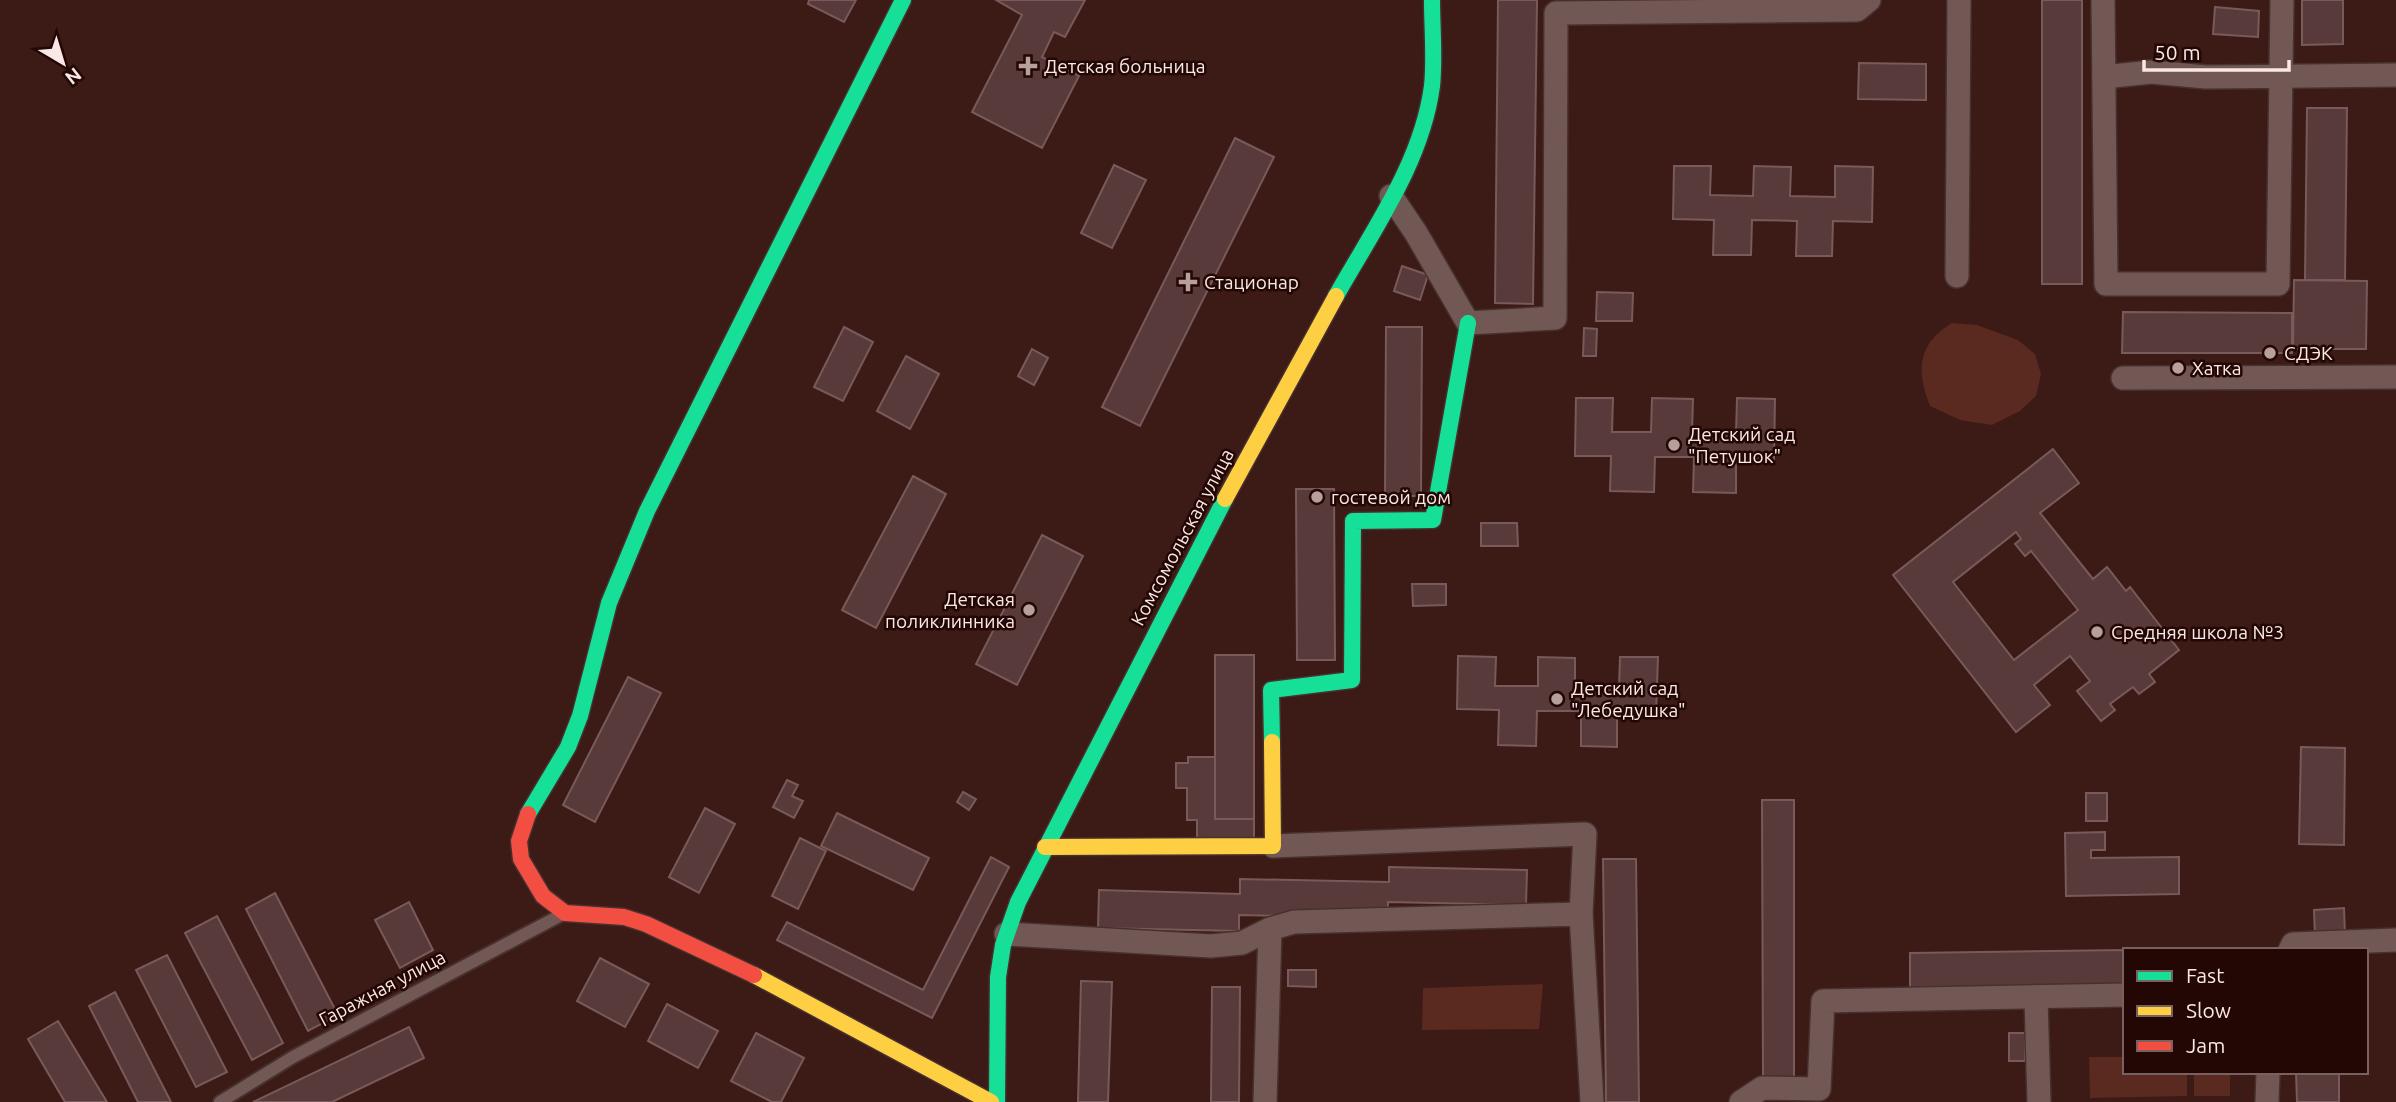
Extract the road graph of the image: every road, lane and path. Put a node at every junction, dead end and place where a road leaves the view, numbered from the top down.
1 (903, 0) edge
2 (1432, 0) edge
3 (1869, 0) edge
4 (1959, 0) edge
5 (2103, 0) edge
6 (2282, 0) edge
7 (2283, 74) junction
8 (2396, 75) edge
9 (2104, 77) junction
10 (1391, 196) junction
11 (1957, 276) dead end
12 (1468, 323) junction
13 (2123, 377) dead end
14 (2396, 377) edge
15 (1273, 846) junction
16 (1045, 847) junction
17 (565, 913) junction
18 (1581, 914) junction
19 (1270, 929) junction
20 (1006, 934) junction
21 (2396, 940) edge
22 (2291, 948) edge
23 (2123, 995) edge
24 (2036, 997) junction
25 (2268, 1074) edge
26 (220, 1102) edge
27 (991, 1102) edge
28 (997, 1102) edge
29 (1265, 1102) edge
30 (1592, 1102) edge
31 (1741, 1102) edge
32 (2039, 1102) edge
33 (2267, 1102) edge

1 - 17 street
2 - 10 street, Комсомольская улица
3 - 12 street
4 - 11 street
5 - 9 street
6 - 7 street
7 - 8 street
7 - 9 street
7 - 9 street
10 - 12 street
10 - 16 street, Комсомольская улица
12 - 15 street
13 - 14 street
15 - 16 street
15 - 18 street
16 - 20 street, Комсомольская улица
17 - 26 lane, Гаражная улица
17 - 27 street
18 - 19 street
18 - 30 street
19 - 20 street
19 - 29 street
20 - 28 street, Комсомольская улица
21 - 22 street
23 - 24 street
24 - 31 street
24 - 32 street
25 - 33 street

